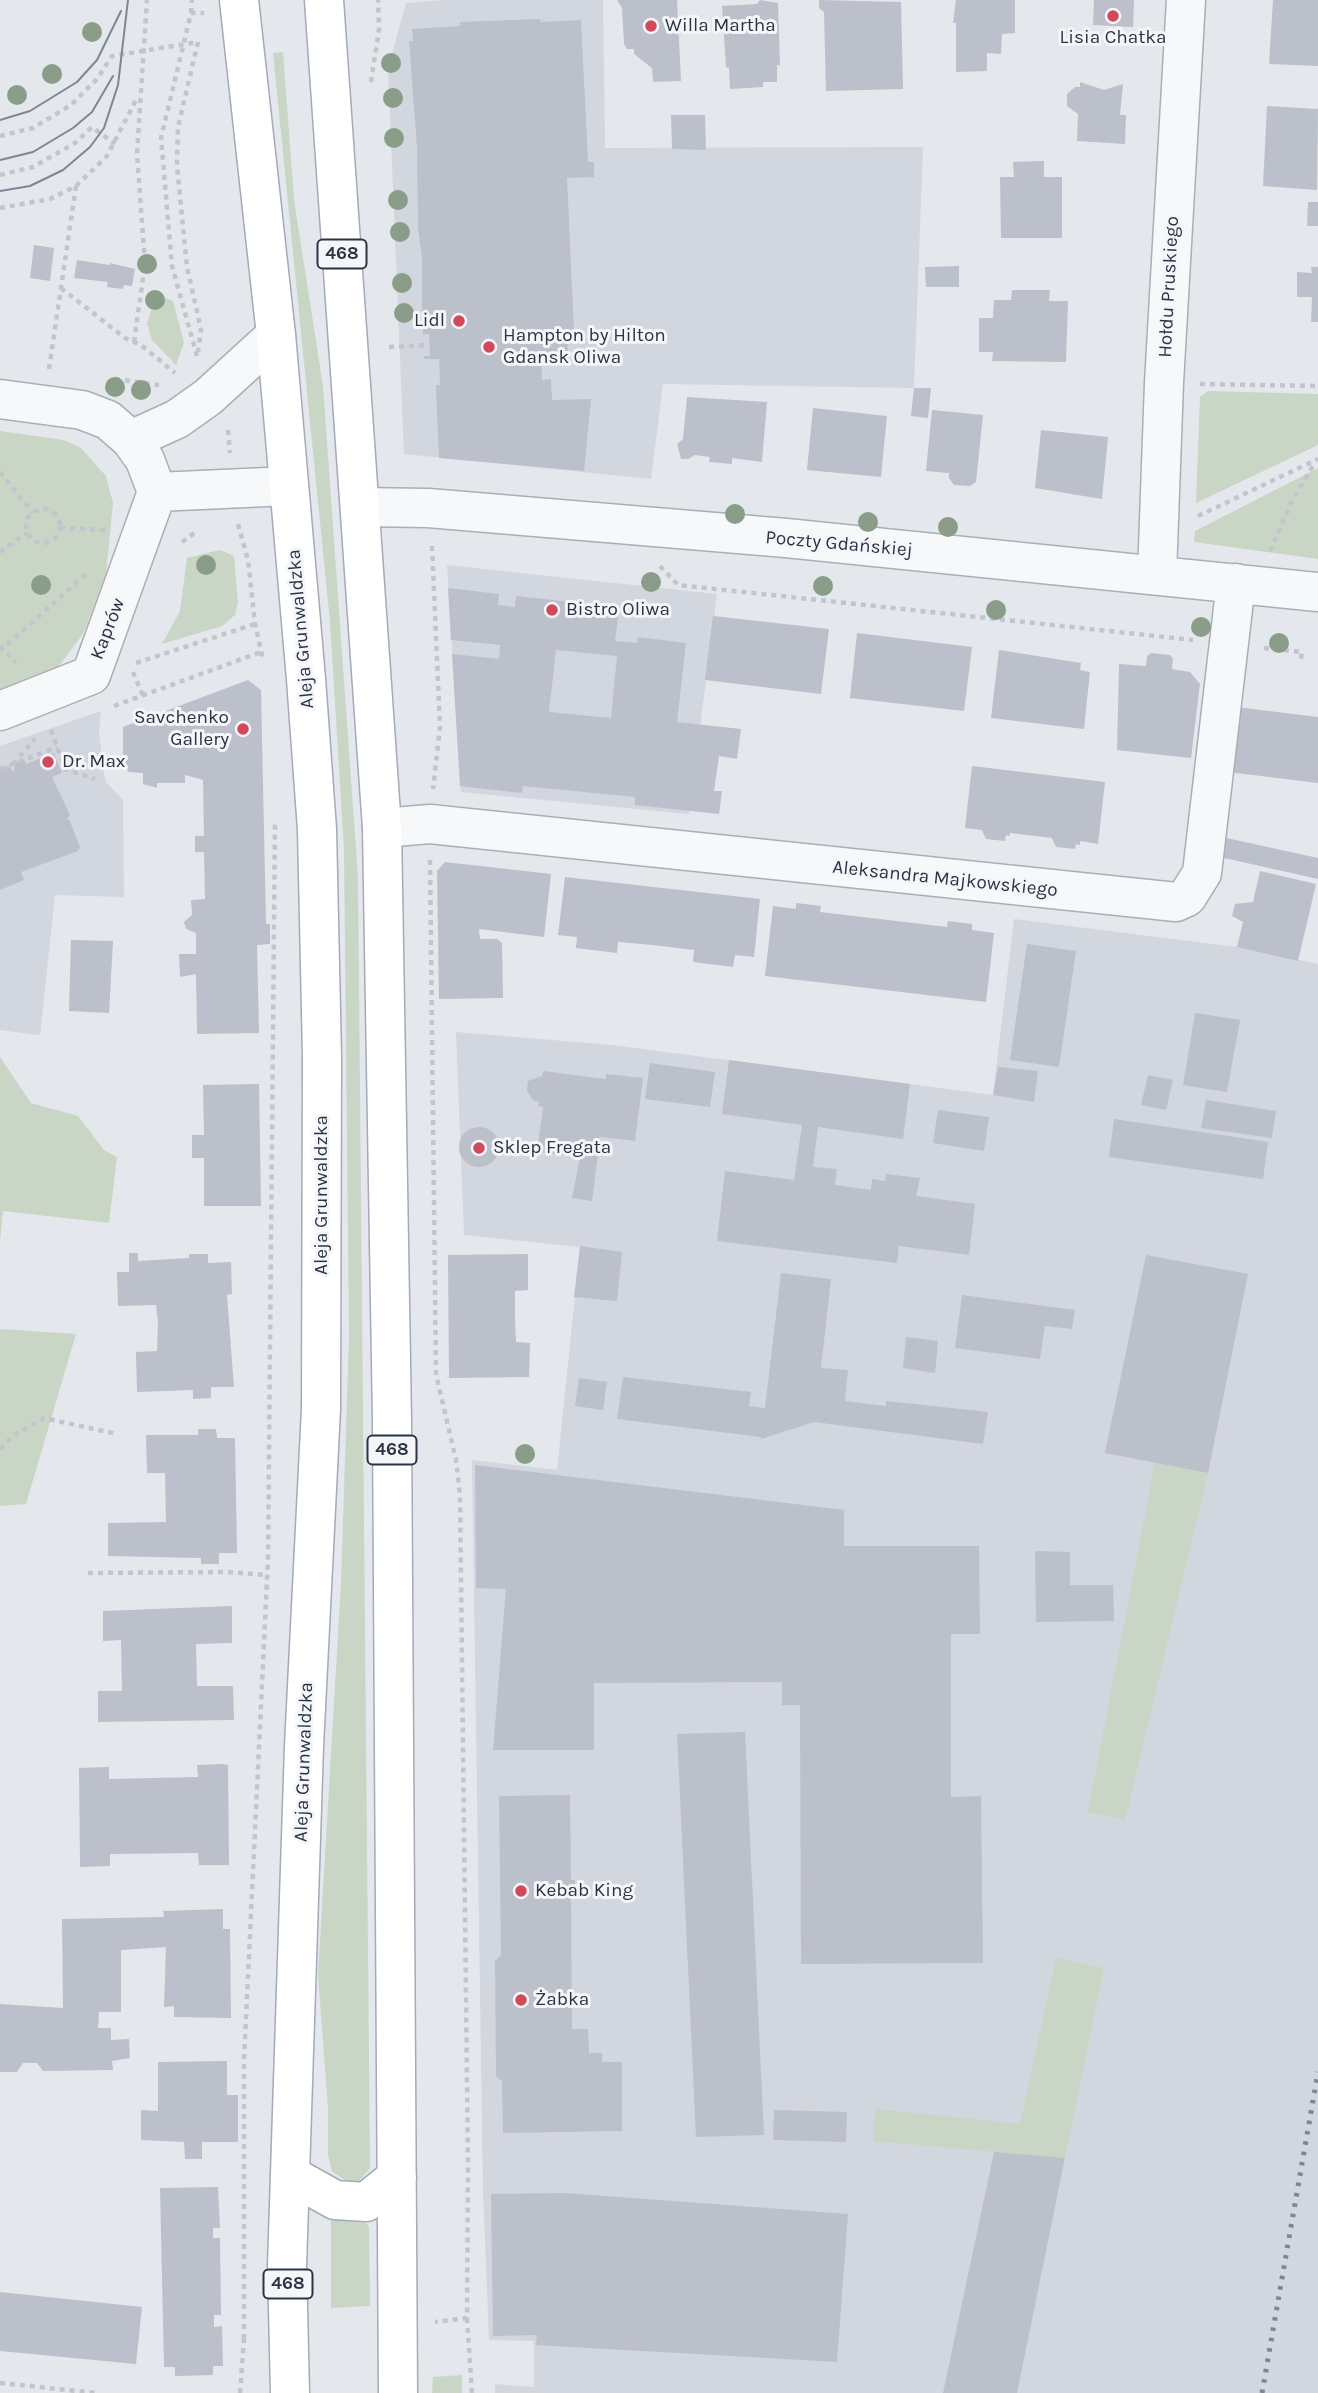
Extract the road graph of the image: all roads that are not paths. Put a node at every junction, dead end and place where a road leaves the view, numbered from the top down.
1 (324, 0) edge
2 (1186, 0) edge
3 (227, 6) edge
4 (276, 335) junction
5 (0, 399) edge
6 (131, 440) junction
7 (289, 486) junction
8 (157, 492) junction
9 (360, 507) junction
10 (1157, 575) junction
11 (1245, 584) junction
12 (1318, 592) edge
13 (0, 711) edge
14 (382, 828) junction
15 (290, 2175) junction
16 (397, 2177) junction
17 (290, 2393) edge
18 (398, 2393) edge

1 - 9 main road, 468
2 - 10 street, Hołdu Pruskiego
3 - 4 main road, Aleja Grunwaldzka / 468
4 - 6 street
4 - 7 main road, Aleja Grunwaldzka / 468
5 - 6 street
6 - 8 street
7 - 8 street
7 - 15 main road, Aleja Grunwaldzka / 468
8 - 13 street, Kaprów
9 - 10 street, Poczty Gdańskiej
9 - 14 main road, 468
10 - 11 street, Poczty Gdańskiej
11 - 12 street, Poczty Gdańskiej
11 - 14 street, Aleksandra Majkowskiego
14 - 16 main road, 468
15 - 16 main road
15 - 17 main road, Aleja Grunwaldzka / 468
16 - 18 main road, 468

